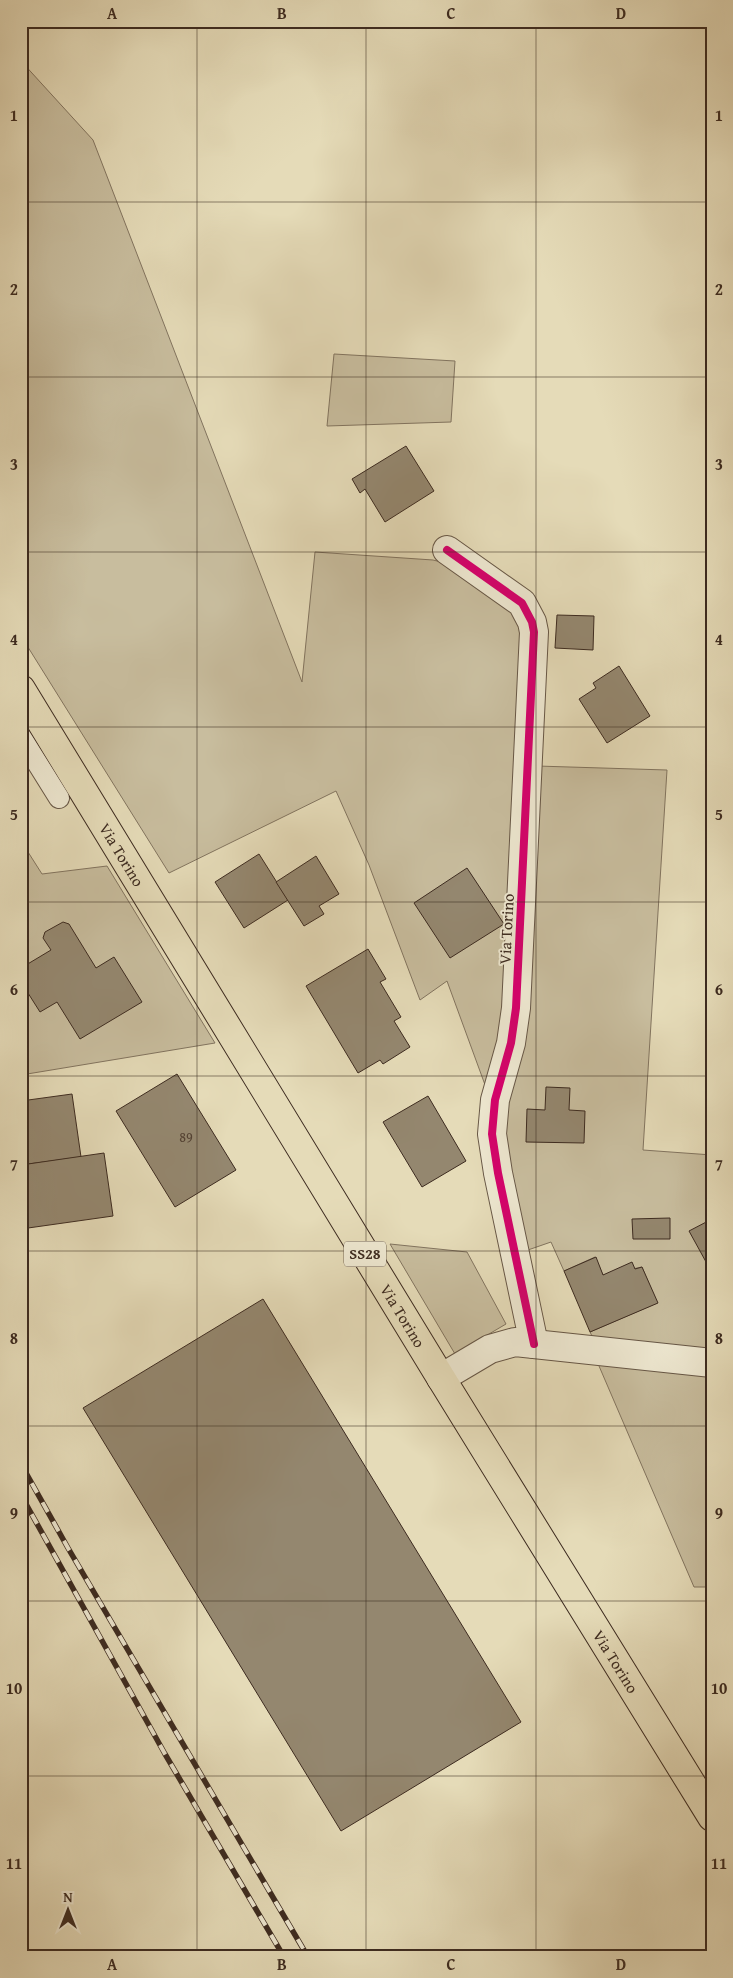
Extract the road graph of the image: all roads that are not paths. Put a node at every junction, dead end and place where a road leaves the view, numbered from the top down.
1 (447, 550) dead end
2 (21, 689) edge
3 (21, 738) edge
4 (59, 798) dead end
5 (534, 1344) junction
6 (712, 1363) edge
7 (441, 1378) junction
8 (712, 1817) edge

1 - 5 street, Via Torino
2 - 7 main road, Via Torino / SS28
3 - 4 lane
5 - 6 street
5 - 7 street
7 - 8 main road, Via Torino / SS28

